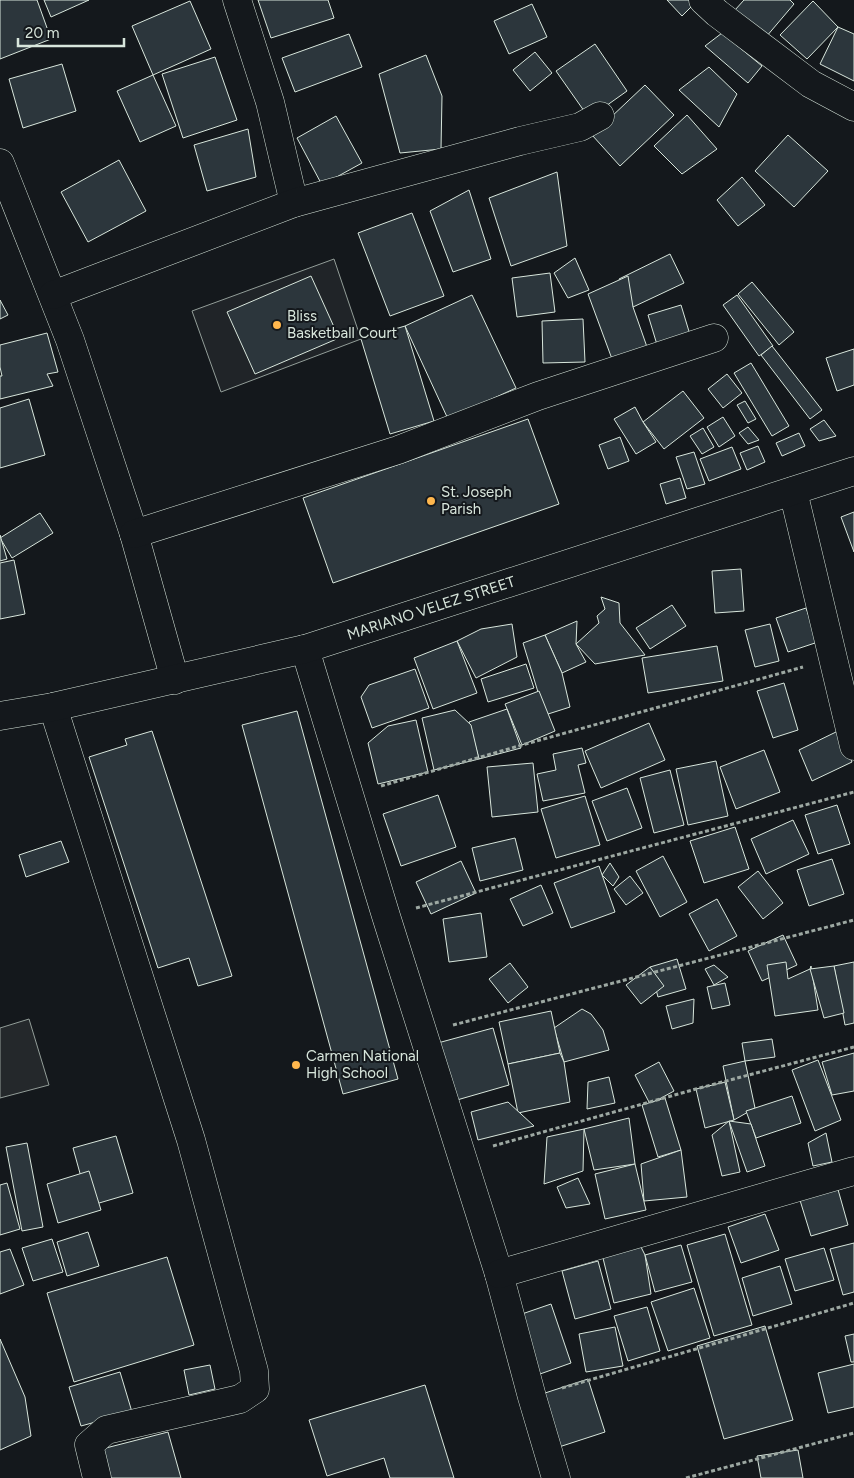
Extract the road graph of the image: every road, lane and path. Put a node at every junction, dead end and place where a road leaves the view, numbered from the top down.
1 (237, 0) edge
2 (703, 0) edge
3 (854, 107) edge
4 (600, 116) dead end
5 (0, 163) edge
6 (294, 203) junction
7 (52, 295) junction
8 (714, 338) dead end
9 (854, 471) edge
10 (793, 491) junction
11 (134, 534) junction
12 (305, 649) junction
13 (832, 660) junction
14 (176, 680) junction
15 (53, 707) junction
16 (0, 716) edge
17 (854, 746) edge
18 (854, 792) edge
19 (349, 796) junction
20 (386, 916) junction
21 (854, 920) edge
22 (424, 1033) junction
23 (854, 1047) edge
24 (462, 1155) junction
25 (854, 1171) edge
26 (499, 1274) junction
27 (854, 1303) edge
28 (532, 1396) junction
29 (854, 1433) edge
30 (97, 1478) edge
31 (556, 1478) edge
32 (686, 1478) edge

1 - 6 street
2 - 3 street
4 - 6 street
5 - 7 street
6 - 7 street
7 - 11 street
8 - 11 street
9 - 10 street, MARIANO VELEZ STREET
10 - 12 street, MARIANO VELEZ STREET
10 - 13 street
11 - 14 street
12 - 14 street, MARIANO VELEZ STREET
12 - 19 street
13 - 17 street
13 - 19 path
14 - 15 street, MARIANO VELEZ STREET
15 - 16 street, MARIANO VELEZ STREET
15 - 30 street
18 - 20 path
19 - 20 street
20 - 22 street
21 - 22 path
22 - 24 street
23 - 24 path
24 - 26 street
25 - 26 street
26 - 28 street
27 - 28 path
28 - 31 street
29 - 32 path

